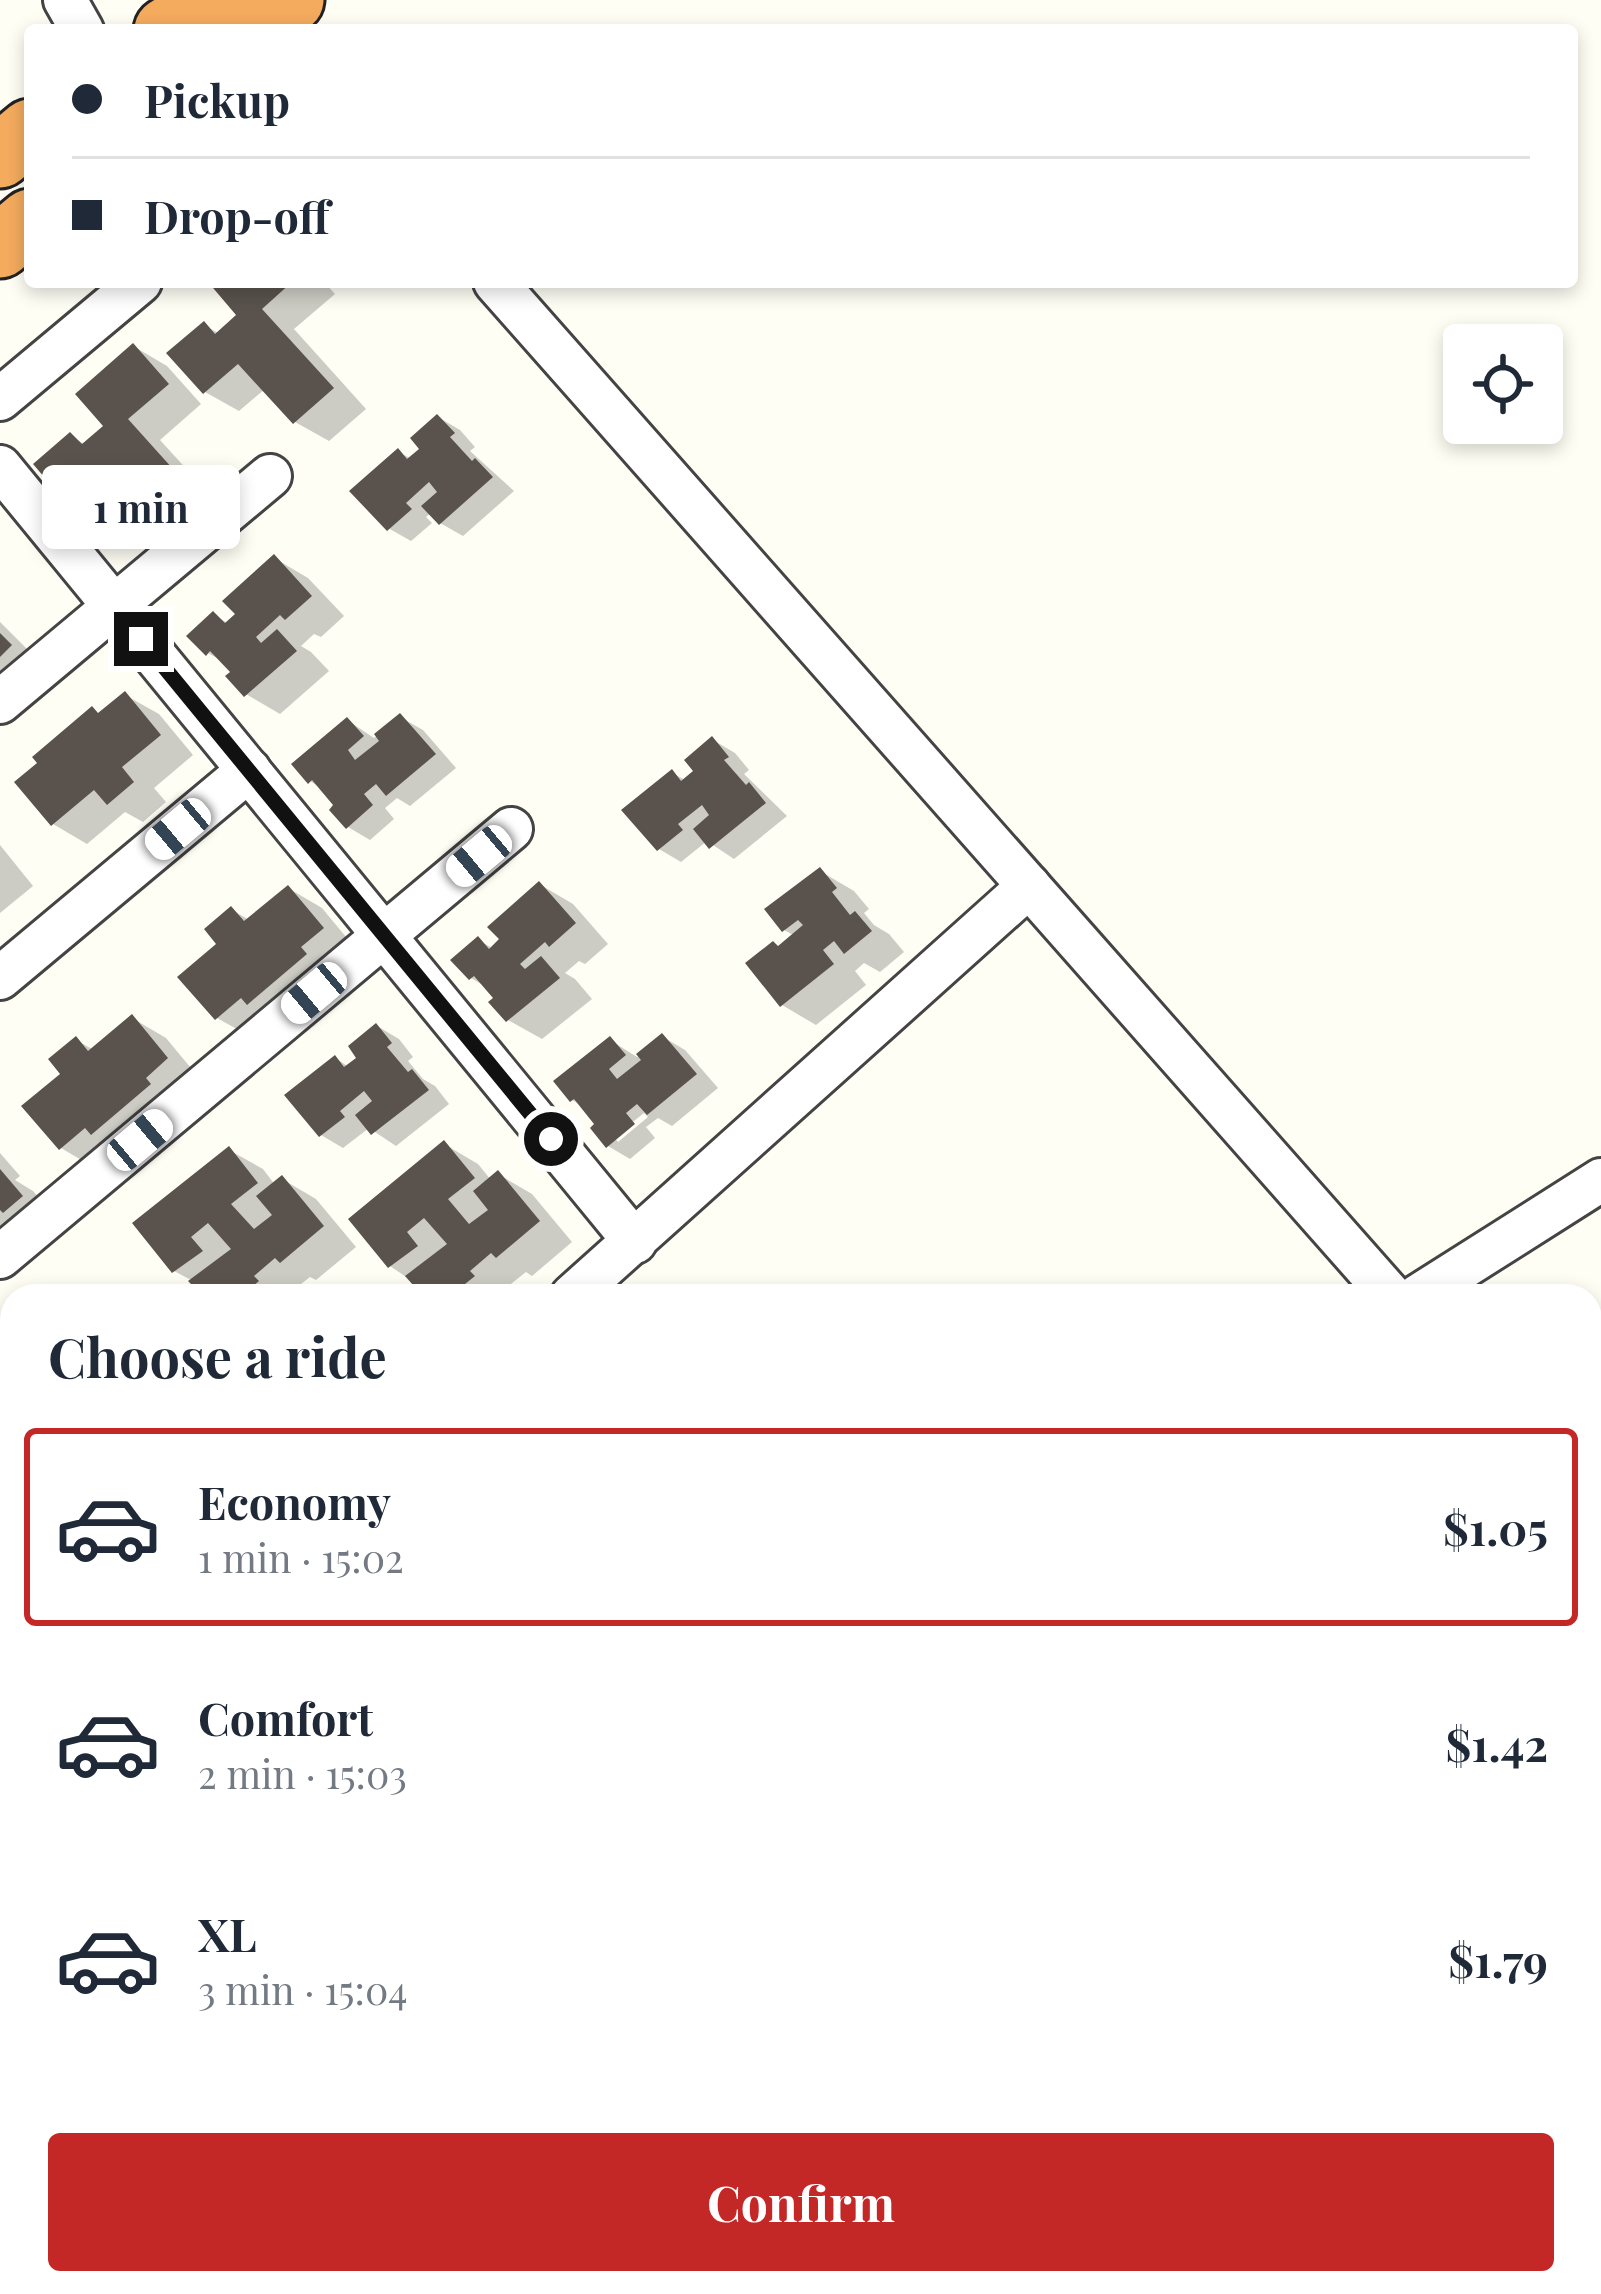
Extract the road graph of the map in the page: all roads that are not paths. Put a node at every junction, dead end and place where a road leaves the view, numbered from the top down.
1 (258, 14) edge
2 (200, 24) edge
3 (24, 136) edge
4 (0, 156) edge
5 (24, 226) edge
6 (0, 246) edge
7 (133, 288) edge
8 (500, 288) edge
9 (0, 399) edge
10 (0, 467) edge
11 (270, 476) dead end
12 (114, 607) junction
13 (0, 702) edge
14 (249, 770) junction
15 (511, 829) dead end
16 (1029, 886) junction
17 (384, 935) junction
18 (0, 978) edge
19 (1601, 1180) edge
20 (635, 1241) junction
21 (0, 1257) edge
22 (586, 1284) edge
23 (1380, 1284) edge
24 (1437, 1284) edge

1 - 2 highway
3 - 4 highway
5 - 6 highway
7 - 9 street
8 - 16 street
10 - 12 street
11 - 12 street
12 - 13 street
12 - 14 street
14 - 17 street
14 - 18 street
15 - 17 street
16 - 20 street
16 - 23 street
17 - 20 street
17 - 21 street
19 - 24 street
20 - 22 street

